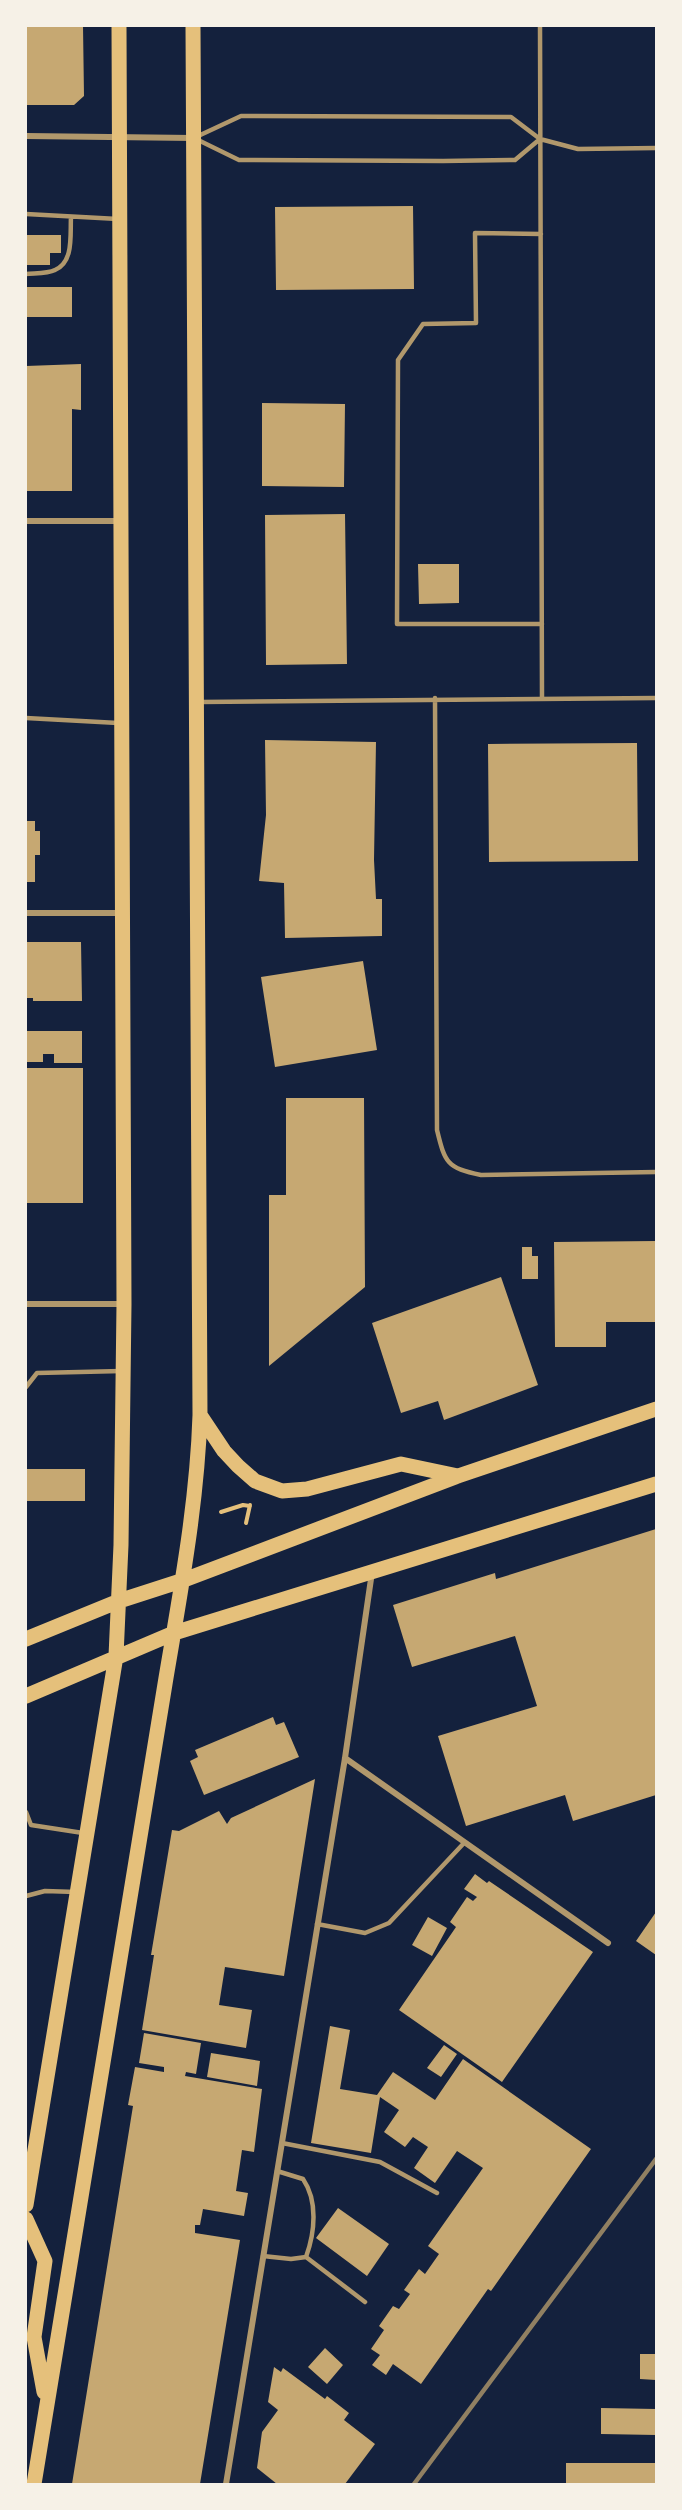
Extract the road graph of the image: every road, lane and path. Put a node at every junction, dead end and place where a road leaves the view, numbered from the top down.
1 (119, 26) edge
2 (193, 26) edge
3 (540, 26) edge
4 (26, 136) edge
5 (120, 137) junction
6 (194, 138) junction
7 (540, 139) junction
8 (657, 148) edge
9 (26, 214) edge
10 (71, 217) junction
11 (121, 219) junction
12 (541, 234) junction
13 (26, 274) edge
14 (26, 521) edge
15 (121, 521) junction
16 (542, 624) junction
17 (435, 698) junction
18 (542, 698) junction
19 (657, 698) edge
20 (197, 702) junction
21 (26, 718) edge
22 (122, 724) junction
23 (26, 913) edge
24 (123, 913) junction
25 (657, 1172) edge
26 (26, 1304) edge
27 (124, 1304) junction
28 (124, 1371) junction
29 (26, 1387) edge
30 (657, 1409) edge
31 (200, 1415) junction
32 (458, 1476) junction
33 (657, 1484) edge
34 (252, 1498) dead end
35 (250, 1506) junction
36 (221, 1512) dead end
37 (246, 1523) dead end
38 (372, 1572) junction
39 (184, 1580) junction
40 (119, 1600) junction
41 (174, 1633) junction
42 (26, 1639) edge
43 (116, 1656) junction
44 (26, 1696) edge
45 (345, 1758) junction
46 (26, 1812) edge
47 (86, 1834) junction
48 (464, 1843) junction
49 (76, 1892) junction
50 (26, 1896) edge
51 (317, 1924) junction
52 (608, 1943) dead end
53 (282, 2143) junction
54 (277, 2171) junction
55 (437, 2193) dead end
56 (26, 2205) edge
57 (26, 2219) edge
58 (263, 2256) junction
59 (306, 2257) junction
60 (365, 2302) dead end
61 (46, 2404) junction
62 (34, 2484) edge
63 (226, 2484) edge

1 - 5 main road
2 - 6 main road
3 - 7 lane
4 - 5 street
5 - 6 street
5 - 11 main road
6 - 7 lane
6 - 7 lane
6 - 20 main road
7 - 8 lane
7 - 12 lane
9 - 10 lane
10 - 11 lane
10 - 13 lane
11 - 15 main road
12 - 16 lane
12 - 16 lane
14 - 15 street
15 - 22 main road
16 - 18 lane
17 - 18 lane
17 - 20 lane
17 - 25 lane
18 - 19 lane
20 - 31 main road
21 - 22 lane
22 - 24 main road
23 - 24 street
24 - 27 main road
26 - 27 street
27 - 28 main road
28 - 29 lane
28 - 40 main road
30 - 32 main road
31 - 32 main road
31 - 39 main road
32 - 39 main road
33 - 38 main road
34 - 35 path
35 - 36 path
35 - 37 path
38 - 41 main road
38 - 45 street
39 - 40 main road
39 - 41 main road
40 - 42 main road
40 - 43 main road
41 - 43 main road
41 - 61 main road
43 - 44 main road
43 - 47 main road
45 - 48 street
45 - 51 street
46 - 47 lane
47 - 49 main road
48 - 51 lane
48 - 52 street
49 - 50 lane
49 - 56 main road
51 - 53 street
53 - 54 street
53 - 55 lane
54 - 58 street
54 - 59 lane
57 - 61 main road
58 - 59 lane
58 - 63 street
59 - 60 lane
61 - 62 main road

